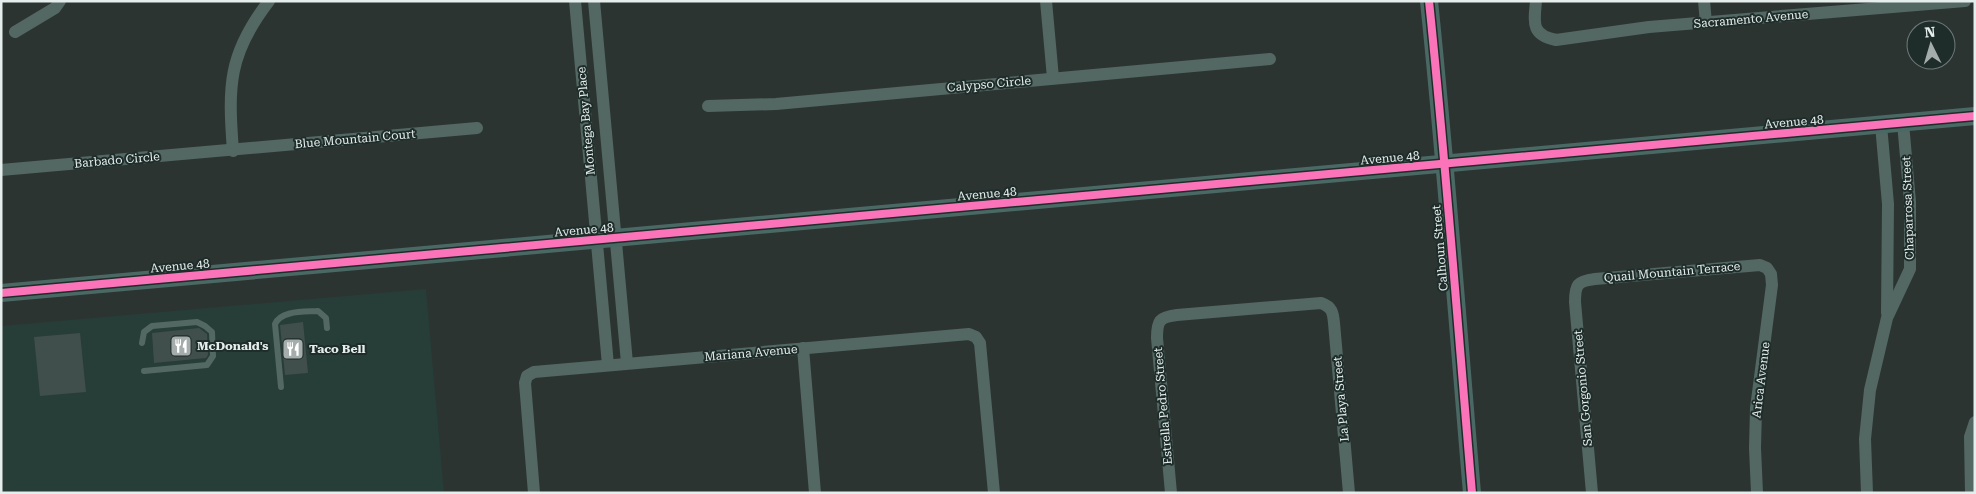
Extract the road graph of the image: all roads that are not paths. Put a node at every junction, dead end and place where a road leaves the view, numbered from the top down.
1 (60, 1) edge
2 (269, 1) edge
3 (575, 1) edge
4 (594, 1) edge
5 (1046, 1) edge
6 (1429, 1) edge
7 (1536, 1) edge
8 (1704, 1) edge
9 (1965, 1) edge
10 (1706, 23) junction
11 (15, 32) dead end
12 (1270, 59) dead end
13 (1053, 78) junction
14 (708, 106) dead end
15 (1975, 116) edge
16 (1903, 123) junction
17 (1880, 125) junction
18 (477, 128) dead end
19 (233, 151) junction
20 (1445, 165) junction
21 (1, 170) edge
22 (616, 238) junction
23 (597, 240) junction
24 (1767, 268) joint
25 (1578, 284) joint
26 (1, 293) edge
27 (1329, 306) joint
28 (1887, 318) junction
29 (326, 328) dead end
30 (142, 343) dead end
31 (803, 348) junction
32 (627, 363) junction
33 (608, 365) junction
34 (144, 371) dead end
35 (281, 387) dead end
36 (1975, 422) edge
37 (1973, 436) edge
38 (534, 493) edge
39 (815, 493) edge
40 (994, 493) edge
41 (1171, 493) edge
42 (1349, 493) edge
43 (1472, 493) edge
44 (1592, 493) edge
45 (1757, 493) edge
46 (1867, 493) edge
47 (1971, 493) edge

1 - 11 street
2 - 19 street
3 - 23 street, Montega Bay Place
4 - 22 street, Montega Bay Place
5 - 13 street
6 - 20 main road, Calhoun Street
7 - 10 street, Sacramento Avenue
8 - 10 street
9 - 10 street, Sacramento Avenue
12 - 13 street, Calypso Circle
13 - 14 street, Calypso Circle
15 - 16 main road, Avenue 48
16 - 17 main road, Avenue 48
16 - 28 street, Chaparrosa Street
17 - 20 main road, Avenue 48
17 - 28 street, Chaparrosa Street
18 - 19 street, Blue Mountain Court
19 - 21 street, Barbado Circle
20 - 22 main road, Avenue 48
20 - 43 main road, Calhoun Street
22 - 23 main road, Avenue 48
22 - 32 street, Montega Bay Place
23 - 26 main road, Avenue 48
23 - 33 street, Montega Bay Place
24 - 25 street, Quail Mountain Terrace
24 - 45 street, Arica Avenue
25 - 44 street, San Gorgonio Street
27 - 41 street, Estrella Pedro Street
27 - 42 street, La Playa Street
28 - 46 street, Chaparrosa Street
29 - 35 lane
30 - 34 lane
31 - 32 street, Mariana Avenue
31 - 39 street
31 - 40 street, Mariana Avenue
32 - 33 street, Mariana Avenue
33 - 38 street, Mariana Avenue
36 - 37 street
37 - 47 street

